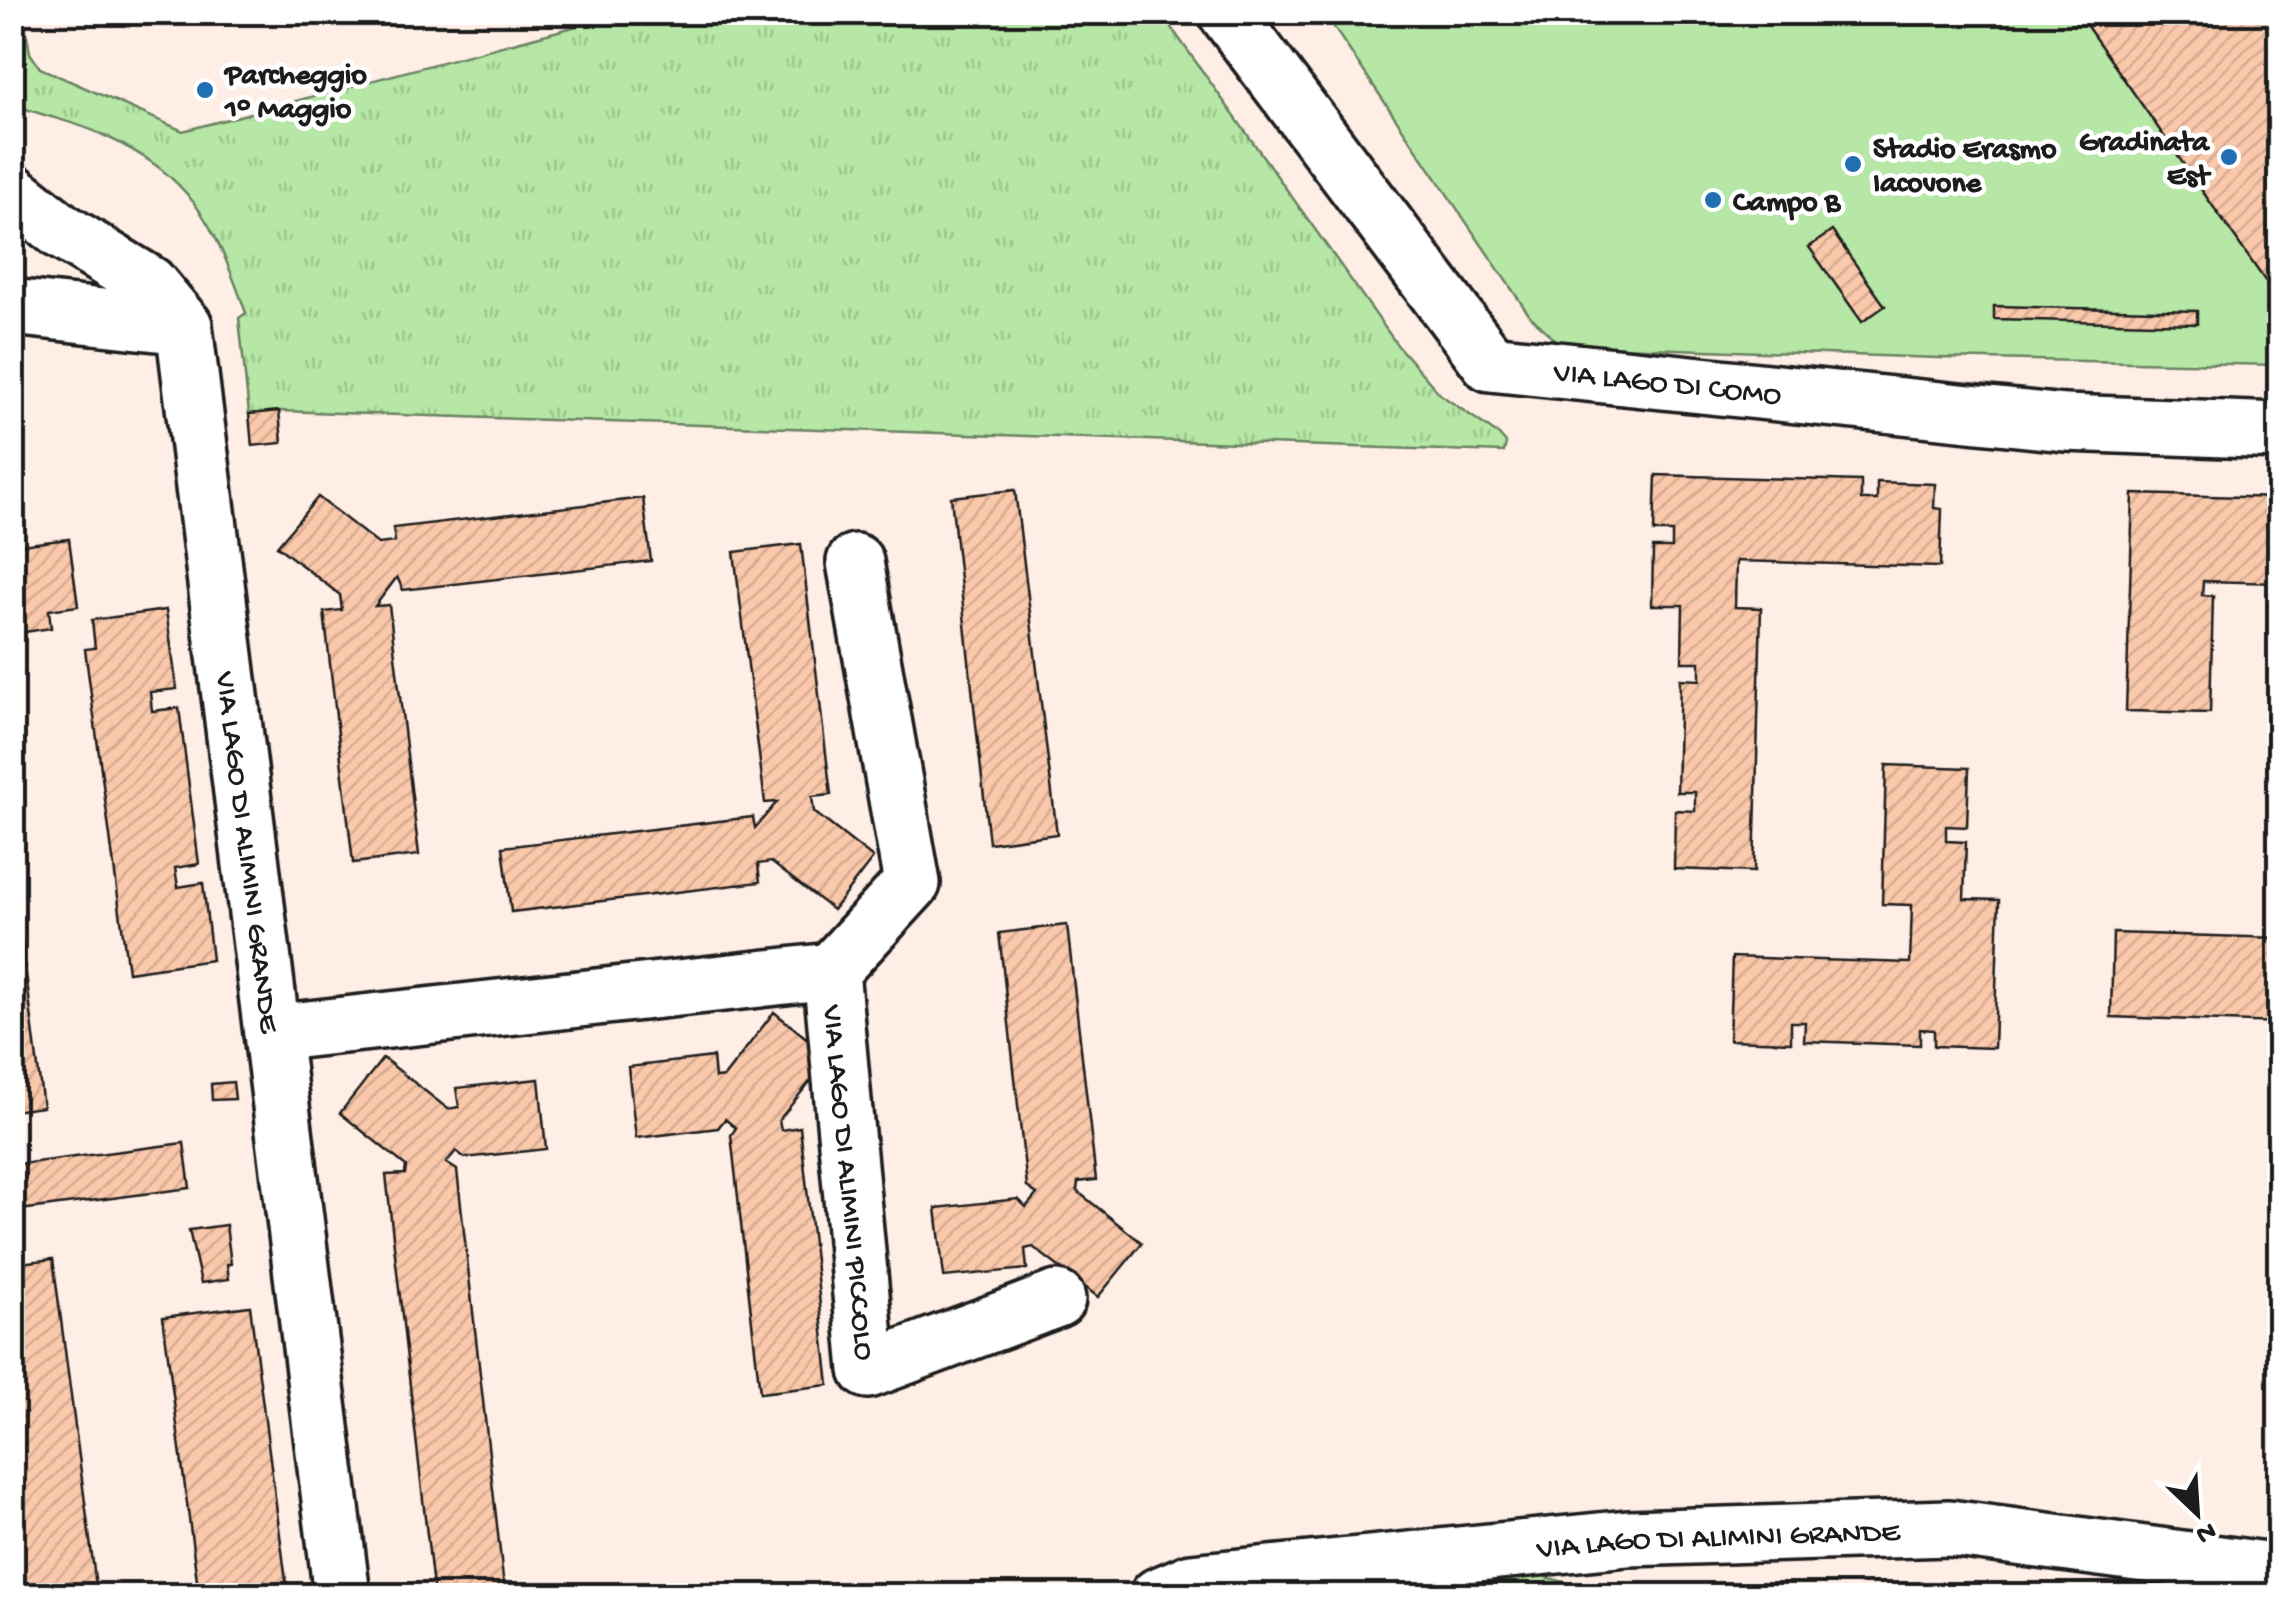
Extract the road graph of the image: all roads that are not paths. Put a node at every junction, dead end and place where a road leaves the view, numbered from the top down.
1 (1226, 12) edge
2 (12, 192) edge
3 (12, 307) edge
4 (184, 326) junction
5 (2280, 431) edge
6 (855, 562) dead end
7 (831, 971) junction
8 (272, 1032) junction
9 (1057, 1300) dead end
10 (2280, 1572) edge
11 (342, 1596) edge
12 (1158, 1596) edge

1 - 5 street, VIA LAGO DI COMO
2 - 4 street
3 - 4 street
4 - 8 street, VIA LAGO DI ALIMINI GRANDE
6 - 7 street, VIA LAGO DI ALIMINI PICCOLO
7 - 8 street, VIA LAGO DI ALIMINI PICCOLO
7 - 9 street, VIA LAGO DI ALIMINI PICCOLO
8 - 11 street, VIA LAGO DI ALIMINI GRANDE
10 - 12 street, VIA LAGO DI ALIMINI GRANDE

